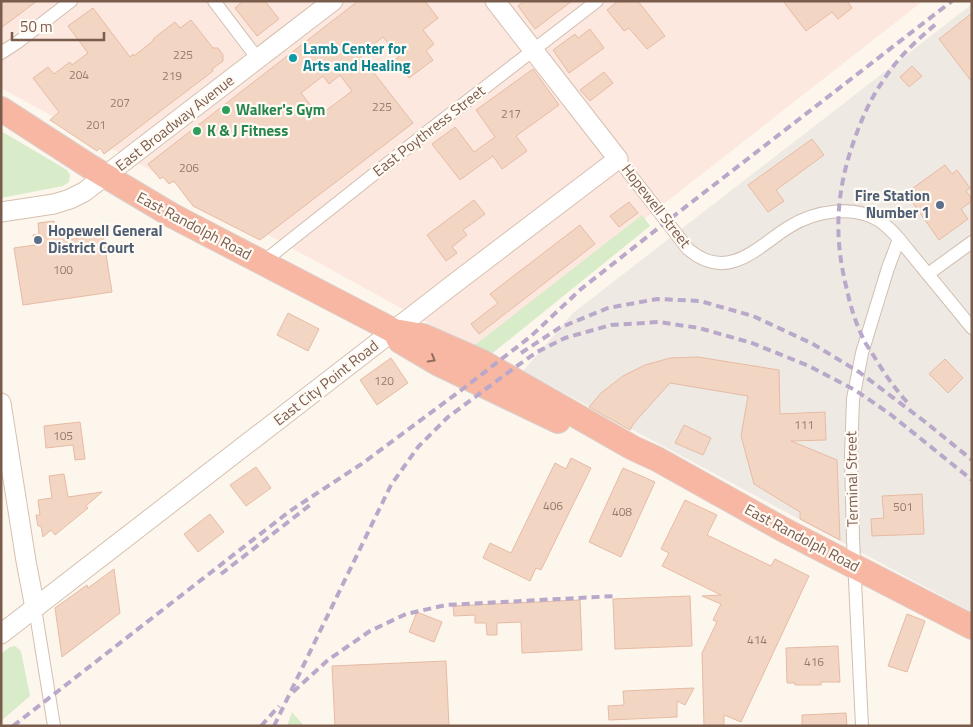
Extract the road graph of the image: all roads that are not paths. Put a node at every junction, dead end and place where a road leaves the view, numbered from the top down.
1 (71, 1) edge
2 (214, 1) edge
3 (333, 1) edge
4 (495, 1) edge
5 (597, 1) edge
6 (533, 50) junction
7 (1, 53) edge
8 (258, 59) junction
9 (1, 109) edge
10 (618, 159) junction
11 (106, 176) junction
12 (1, 212) edge
13 (899, 239) junction
14 (972, 242) edge
15 (263, 262) junction
16 (928, 274) junction
17 (972, 328) edge
18 (394, 330) junction
19 (1, 404) edge
20 (4, 449) edge
21 (854, 566) junction
22 (35, 608) junction
23 (972, 627) edge
24 (1, 634) edge
25 (54, 726) edge
26 (862, 726) edge

1 - 7 street
2 - 8 street
3 - 8 street, East Broadway Avenue
4 - 6 street, Hopewell Street
5 - 6 street, East Poythress Street
6 - 10 street, Hopewell Street
6 - 15 street, East Poythress Street
8 - 11 street, East Broadway Avenue
9 - 11 highway, East Randolph Road
10 - 13 street, Hopewell Street
10 - 18 street, East City Point Road
11 - 12 street, East Broadway Avenue
11 - 15 highway, East Randolph Road
13 - 16 street, Hopewell Street
13 - 21 street, Terminal Street
14 - 16 street
15 - 18 highway, East Randolph Road
16 - 17 street, Hopewell Street
18 - 21 highway, East Randolph Road
18 - 22 street, East City Point Road
19 - 20 street
20 - 22 street
21 - 23 highway, East Randolph Road
21 - 26 street, Terminal Street
22 - 24 street, East City Point Road
22 - 25 street

